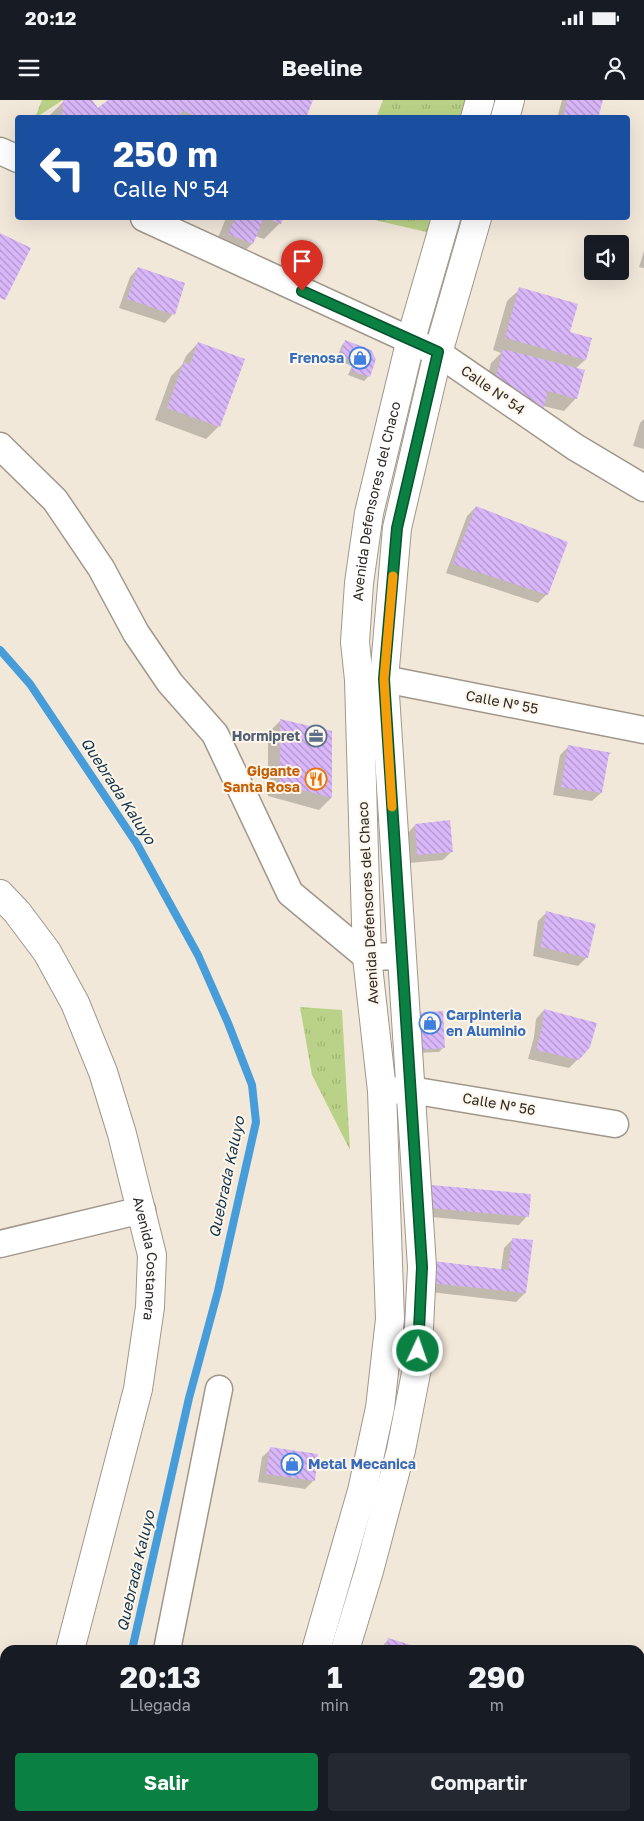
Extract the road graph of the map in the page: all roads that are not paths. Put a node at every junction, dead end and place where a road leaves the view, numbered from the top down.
1 (480, 100) edge
2 (510, 100) edge
3 (476, 115) edge
4 (506, 115) edge
5 (0, 151) edge
6 (15, 158) edge
7 (148, 220) edge
8 (445, 220) edge
9 (476, 220) edge
10 (411, 339) junction
11 (438, 352) junction
12 (0, 446) edge
13 (644, 488) edge
14 (371, 679) junction
15 (644, 730) edge
16 (0, 894) edge
17 (401, 956) junction
18 (368, 957) junction
19 (411, 1090) junction
20 (382, 1091) junction
21 (615, 1124) dead end
22 (142, 1210) junction
23 (0, 1244) edge
24 (219, 1389) dead end
25 (71, 1645) edge
26 (168, 1645) edge
27 (317, 1645) edge
28 (347, 1645) edge

1 - 3 main road
2 - 4 main road
5 - 6 street
7 - 10 street, Calle Nº 54
8 - 10 main road, Avenida Defensores del Chaco
9 - 11 main road
10 - 11 street, Calle Nº 54
10 - 14 main road, Avenida Defensores del Chaco
11 - 13 street, Calle Nº 54
11 - 14 main road
12 - 18 street
14 - 15 street, Calle Nº 55
14 - 17 main road
14 - 18 main road, Avenida Defensores del Chaco
16 - 22 main road, Avenida Costanera
17 - 18 street
17 - 19 main road
18 - 20 main road, Avenida Defensores del Chaco
19 - 20 street, Calle Nº 56
19 - 21 street, Calle Nº 56
19 - 28 main road
20 - 27 main road, Avenida Defensores del Chaco
22 - 23 street
22 - 25 main road, Avenida Costanera
24 - 26 street

